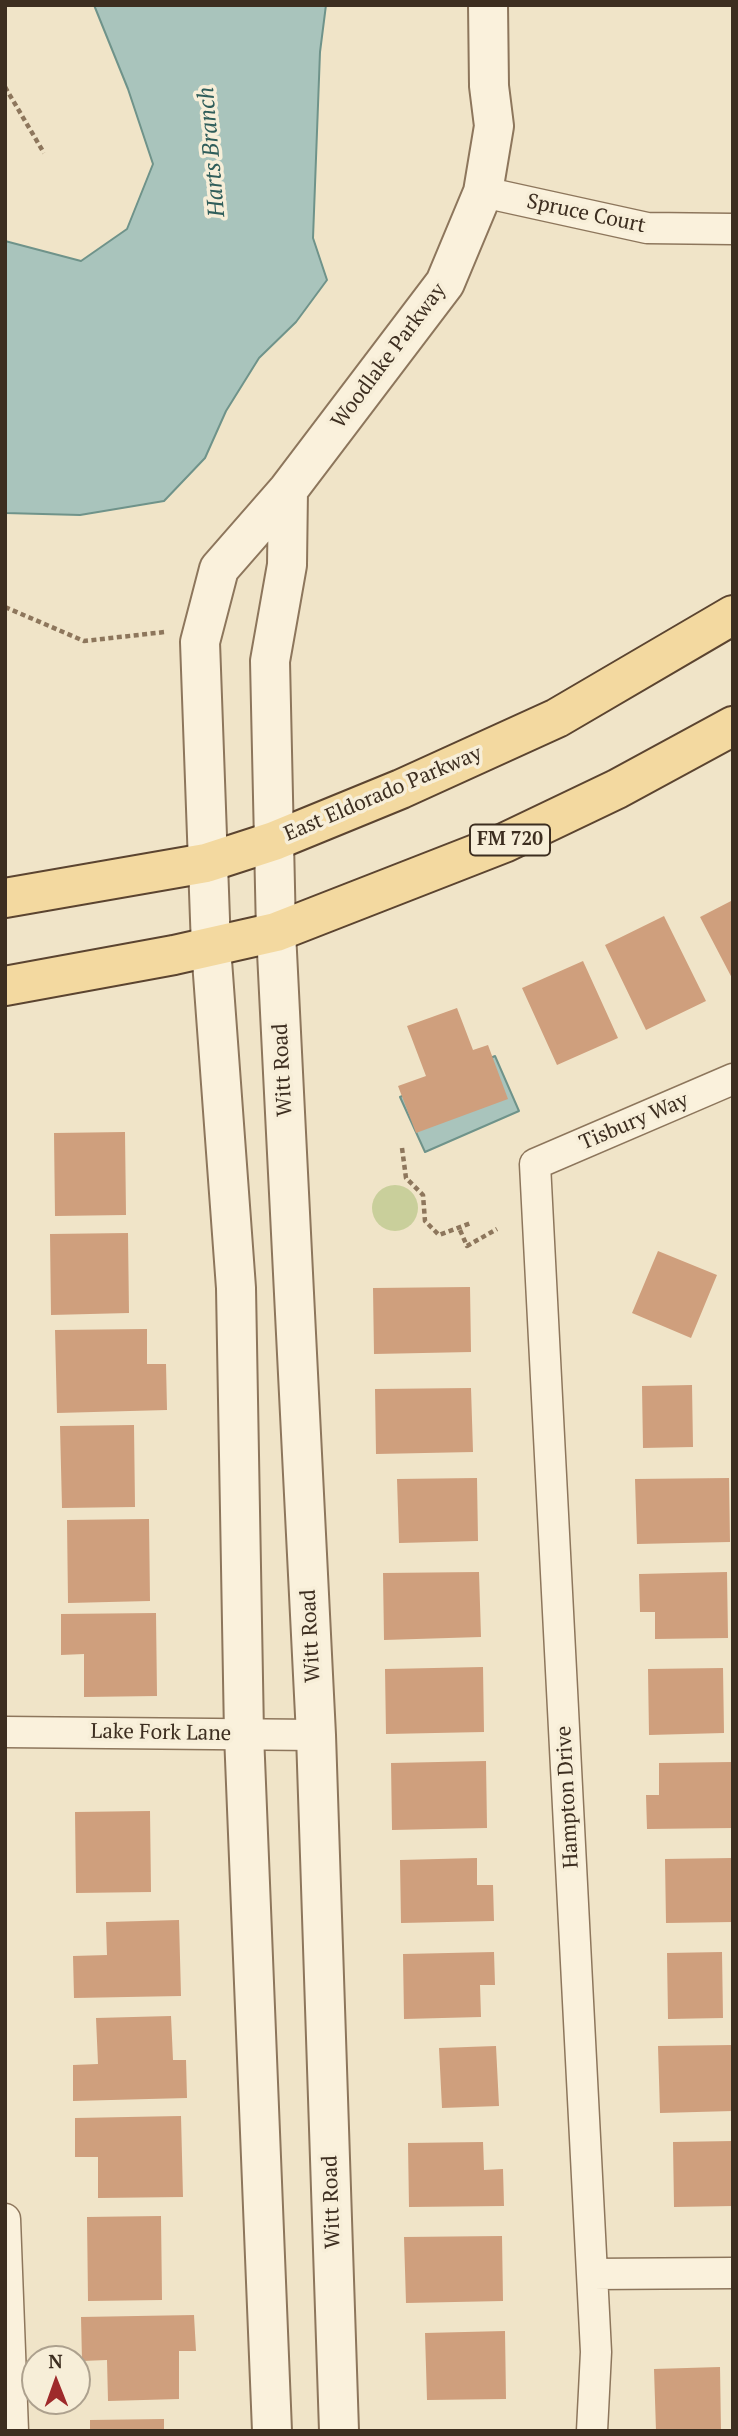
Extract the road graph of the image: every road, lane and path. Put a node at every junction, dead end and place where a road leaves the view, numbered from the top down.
1 (488, 5) edge
2 (5, 87) edge
3 (44, 153) dead end
4 (483, 192) junction
5 (733, 229) edge
6 (288, 490) junction
7 (5, 607) edge
8 (733, 615) edge
9 (173, 632) dead end
10 (733, 726) edge
11 (274, 841) junction
12 (206, 863) junction
13 (5, 898) edge
14 (276, 932) junction
15 (211, 947) junction
16 (5, 986) edge
17 (733, 1079) edge
18 (402, 1148) dead end
19 (535, 1164) joint
20 (471, 1223) dead end
21 (497, 1229) dead end
22 (460, 1230) junction
23 (5, 1731) edge
24 (244, 1734) junction
25 (316, 1735) junction
26 (5, 2219) edge
27 (733, 2273) edge
28 (592, 2274) junction
29 (13, 2431) edge
30 (272, 2431) edge
31 (339, 2431) edge
32 (592, 2431) edge

1 - 4 street, Woodlake Parkway
2 - 3 path
4 - 5 street, Spruce Court
4 - 6 street, Woodlake Parkway
6 - 11 street
6 - 12 street, Woodlake Parkway
7 - 9 path
8 - 11 main road, East Eldorado Parkway
10 - 14 main road, FM 720
11 - 12 main road, East Eldorado Parkway
11 - 14 street, Witt Road
12 - 13 main road, East Eldorado Parkway
12 - 15 street
14 - 15 main road, FM 720
14 - 25 street, Witt Road
15 - 16 main road, FM 720
15 - 24 street
17 - 19 street, Tisbury Way
18 - 22 path
19 - 28 street, Hampton Drive
20 - 22 path
21 - 22 path
23 - 24 street, Lake Fork Lane
24 - 25 street, Lake Fork Lane
24 - 30 street
25 - 31 street, Witt Road
26 - 29 street
27 - 28 street
28 - 32 street, Hampton Drive

